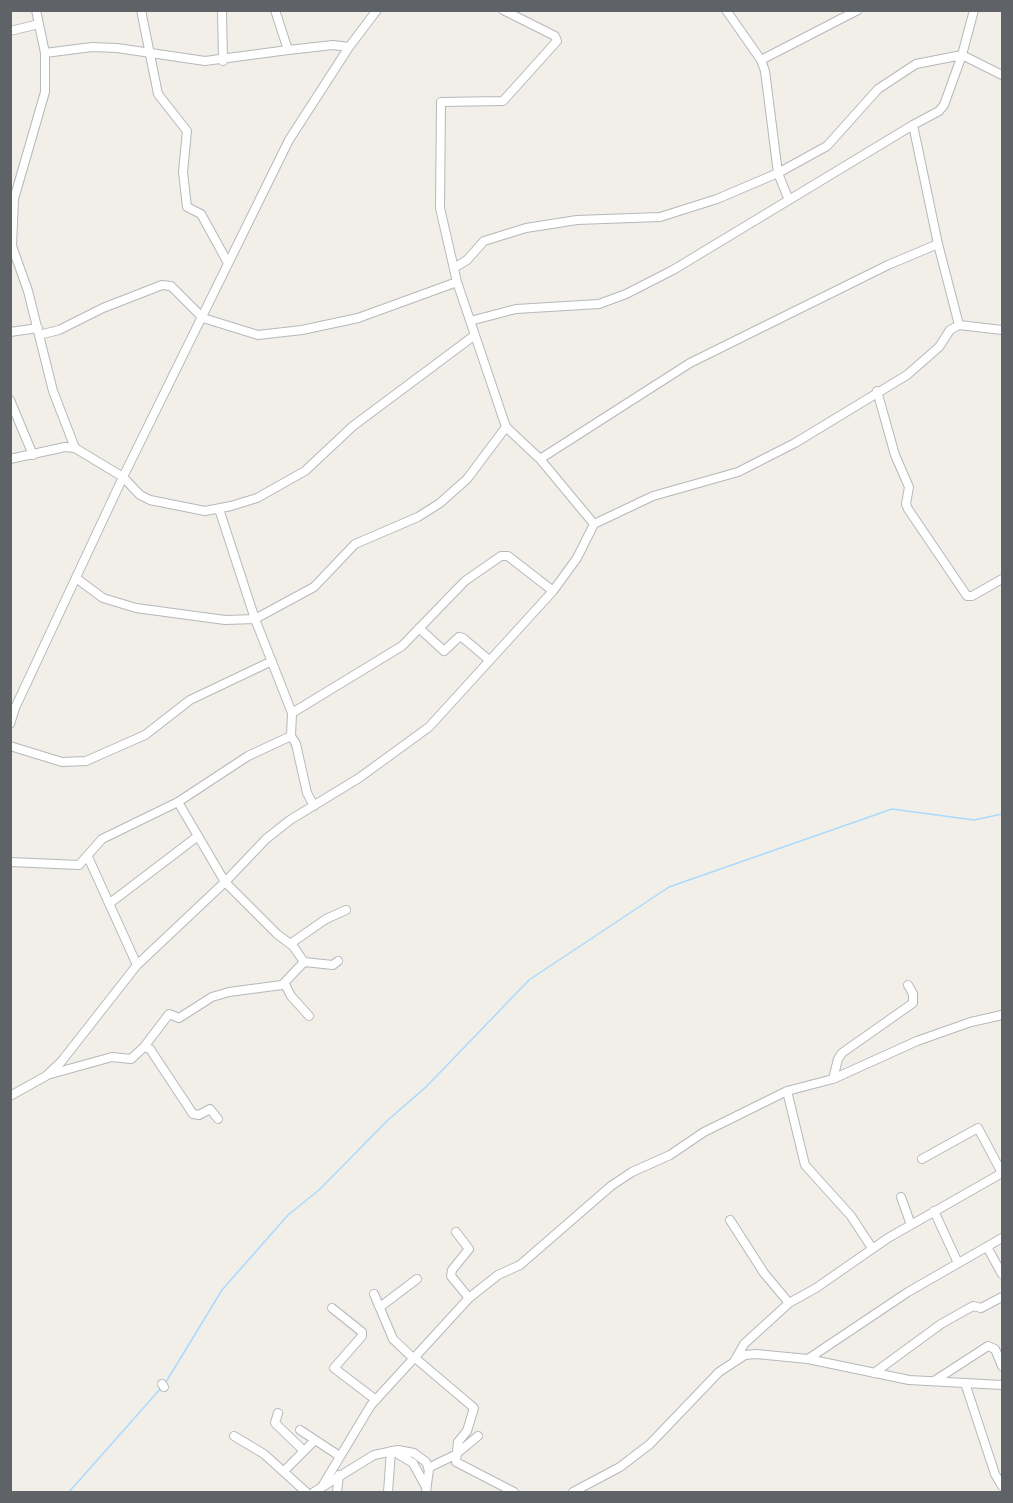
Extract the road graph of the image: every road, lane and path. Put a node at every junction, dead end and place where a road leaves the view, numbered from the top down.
1 (36, 10) edge
2 (141, 10) edge
3 (222, 10) edge
4 (275, 10) edge
5 (367, 10) edge
6 (377, 10) edge
7 (726, 10) edge
8 (858, 10) edge
9 (974, 10) edge
10 (505, 11) edge
11 (369, 21) junction
12 (39, 24) junction
13 (10, 31) edge
14 (350, 47) junction
15 (288, 50) junction
16 (45, 53) junction
17 (150, 54) junction
18 (962, 55) junction
19 (761, 60) junction
20 (224, 61) junction
21 (1002, 75) edge
22 (913, 125) junction
23 (778, 173) junction
24 (788, 198) junction
25 (938, 244) junction
26 (228, 263) junction
27 (453, 268) junction
28 (457, 282) junction
29 (203, 318) junction
30 (470, 321) junction
31 (959, 325) junction
32 (1002, 330) edge
33 (39, 331) junction
34 (10, 332) edge
35 (475, 335) junction
36 (877, 391) junction
37 (10, 400) edge
38 (506, 427) junction
39 (75, 448) junction
40 (33, 455) junction
41 (10, 459) edge
42 (540, 459) junction
43 (123, 477) junction
44 (219, 509) junction
45 (594, 524) junction
46 (76, 578) junction
47 (1002, 579) edge
48 (553, 591) junction
49 (255, 620) junction
50 (419, 628) junction
51 (489, 660) junction
52 (272, 661) junction
53 (13, 707) edge
54 (292, 713) junction
55 (10, 724) edge
56 (291, 736) junction
57 (10, 746) edge
58 (178, 802) junction
59 (314, 806) junction
60 (198, 836) junction
61 (88, 857) junction
62 (10, 862) edge
63 (225, 882) junction
64 (110, 903) junction
65 (346, 910) dead end
66 (290, 944) junction
67 (338, 961) dead end
68 (304, 962) junction
69 (137, 965) junction
70 (285, 984) junction
71 (908, 985) dead end
72 (1002, 1015) edge
73 (309, 1016) dead end
74 (144, 1047) junction
75 (46, 1076) junction
76 (833, 1078) junction
77 (787, 1091) junction
78 (10, 1096) edge
79 (218, 1119) dead end
80 (922, 1160) dead end
81 (1001, 1174) edge
82 (1002, 1185) edge
83 (901, 1197) dead end
84 (934, 1211) junction
85 (730, 1220) dead end
86 (910, 1225) junction
87 (456, 1232) dead end
88 (1002, 1238) edge
89 (987, 1247) junction
90 (872, 1248) junction
91 (958, 1263) junction
92 (1002, 1274) edge
93 (417, 1279) dead end
94 (374, 1294) dead end
95 (1002, 1297) edge
96 (469, 1298) junction
97 (789, 1303) junction
98 (380, 1307) junction
99 (332, 1308) dead end
100 (413, 1357) junction
101 (808, 1359) junction
102 (1001, 1361) edge
103 (734, 1362) junction
104 (874, 1373) junction
105 (934, 1381) junction
106 (965, 1383) junction
107 (1002, 1385) edge
108 (376, 1400) junction
109 (278, 1413) dead end
110 (300, 1430) dead end
111 (234, 1436) dead end
112 (478, 1437) dead end
113 (315, 1440) junction
114 (304, 1451) junction
115 (392, 1451) junction
116 (338, 1455) dead end
117 (454, 1455) junction
118 (428, 1468) junction
119 (284, 1471) junction
120 (339, 1475) junction
121 (323, 1485) junction
122 (1002, 1486) edge
123 (426, 1490) edge
124 (306, 1492) edge
125 (314, 1492) edge
126 (337, 1492) edge
127 (388, 1492) edge
128 (514, 1492) edge
129 (573, 1492) edge

1 - 12 street
2 - 17 street
3 - 20 street
4 - 15 street
5 - 11 street
6 - 11 street
7 - 19 street
8 - 19 street
9 - 18 street
10 - 27 street
11 - 14 street
12 - 13 street
12 - 16 street
14 - 15 street
14 - 26 street
15 - 20 street
16 - 17 street
16 - 33 street
17 - 20 street
17 - 26 street
18 - 21 street
18 - 22 street
18 - 23 street
19 - 23 street
22 - 24 street
22 - 25 street
23 - 24 street
23 - 27 street
24 - 30 street
25 - 31 street
25 - 42 street
26 - 29 street
27 - 28 street
28 - 29 street
28 - 30 street
29 - 33 street
29 - 43 street
30 - 35 street
31 - 32 street
31 - 36 street
33 - 34 street
33 - 39 street
35 - 38 street
35 - 44 street
36 - 45 street
36 - 47 street
37 - 40 street
38 - 42 street
38 - 49 street
39 - 40 street
39 - 43 street
40 - 41 street
42 - 45 street
43 - 44 street
43 - 46 street
44 - 49 street
45 - 48 street
46 - 49 street
46 - 53 street
48 - 50 street
48 - 51 street
49 - 52 street
50 - 51 street
50 - 54 street
51 - 59 street
52 - 54 street
52 - 57 street
53 - 55 street
54 - 56 street
56 - 58 street
56 - 59 street
58 - 60 street
58 - 61 street
59 - 63 street
60 - 63 street
60 - 64 street
61 - 62 street
61 - 64 street
63 - 66 street
63 - 69 street
64 - 69 street
65 - 66 street
66 - 68 street
67 - 68 street
68 - 70 street
69 - 75 street
70 - 73 street
70 - 74 street
71 - 76 street
72 - 76 street
74 - 75 street
74 - 79 street
75 - 78 street
76 - 77 street
77 - 90 street
77 - 96 street
80 - 81 street
81 - 82 street
81 - 84 street
83 - 86 street
84 - 86 street
84 - 91 street
85 - 97 street
86 - 90 street
87 - 96 street
88 - 89 street
89 - 91 street
89 - 92 street
90 - 97 street
91 - 101 street
93 - 98 street
94 - 98 street
95 - 104 street
96 - 100 street
97 - 103 street
98 - 100 street
99 - 108 street
100 - 108 street
100 - 117 street
101 - 103 street
101 - 104 street
102 - 105 street
103 - 129 street
104 - 105 street
105 - 106 street
106 - 107 street
106 - 122 street
108 - 121 street
109 - 114 street
110 - 113 street
111 - 119 street
112 - 117 street
113 - 114 street
113 - 116 street
114 - 119 street
115 - 118 street
115 - 120 street
115 - 123 street
115 - 127 street
117 - 118 street
117 - 128 street
118 - 123 street
119 - 124 street
120 - 121 street
120 - 126 street
121 - 125 street

